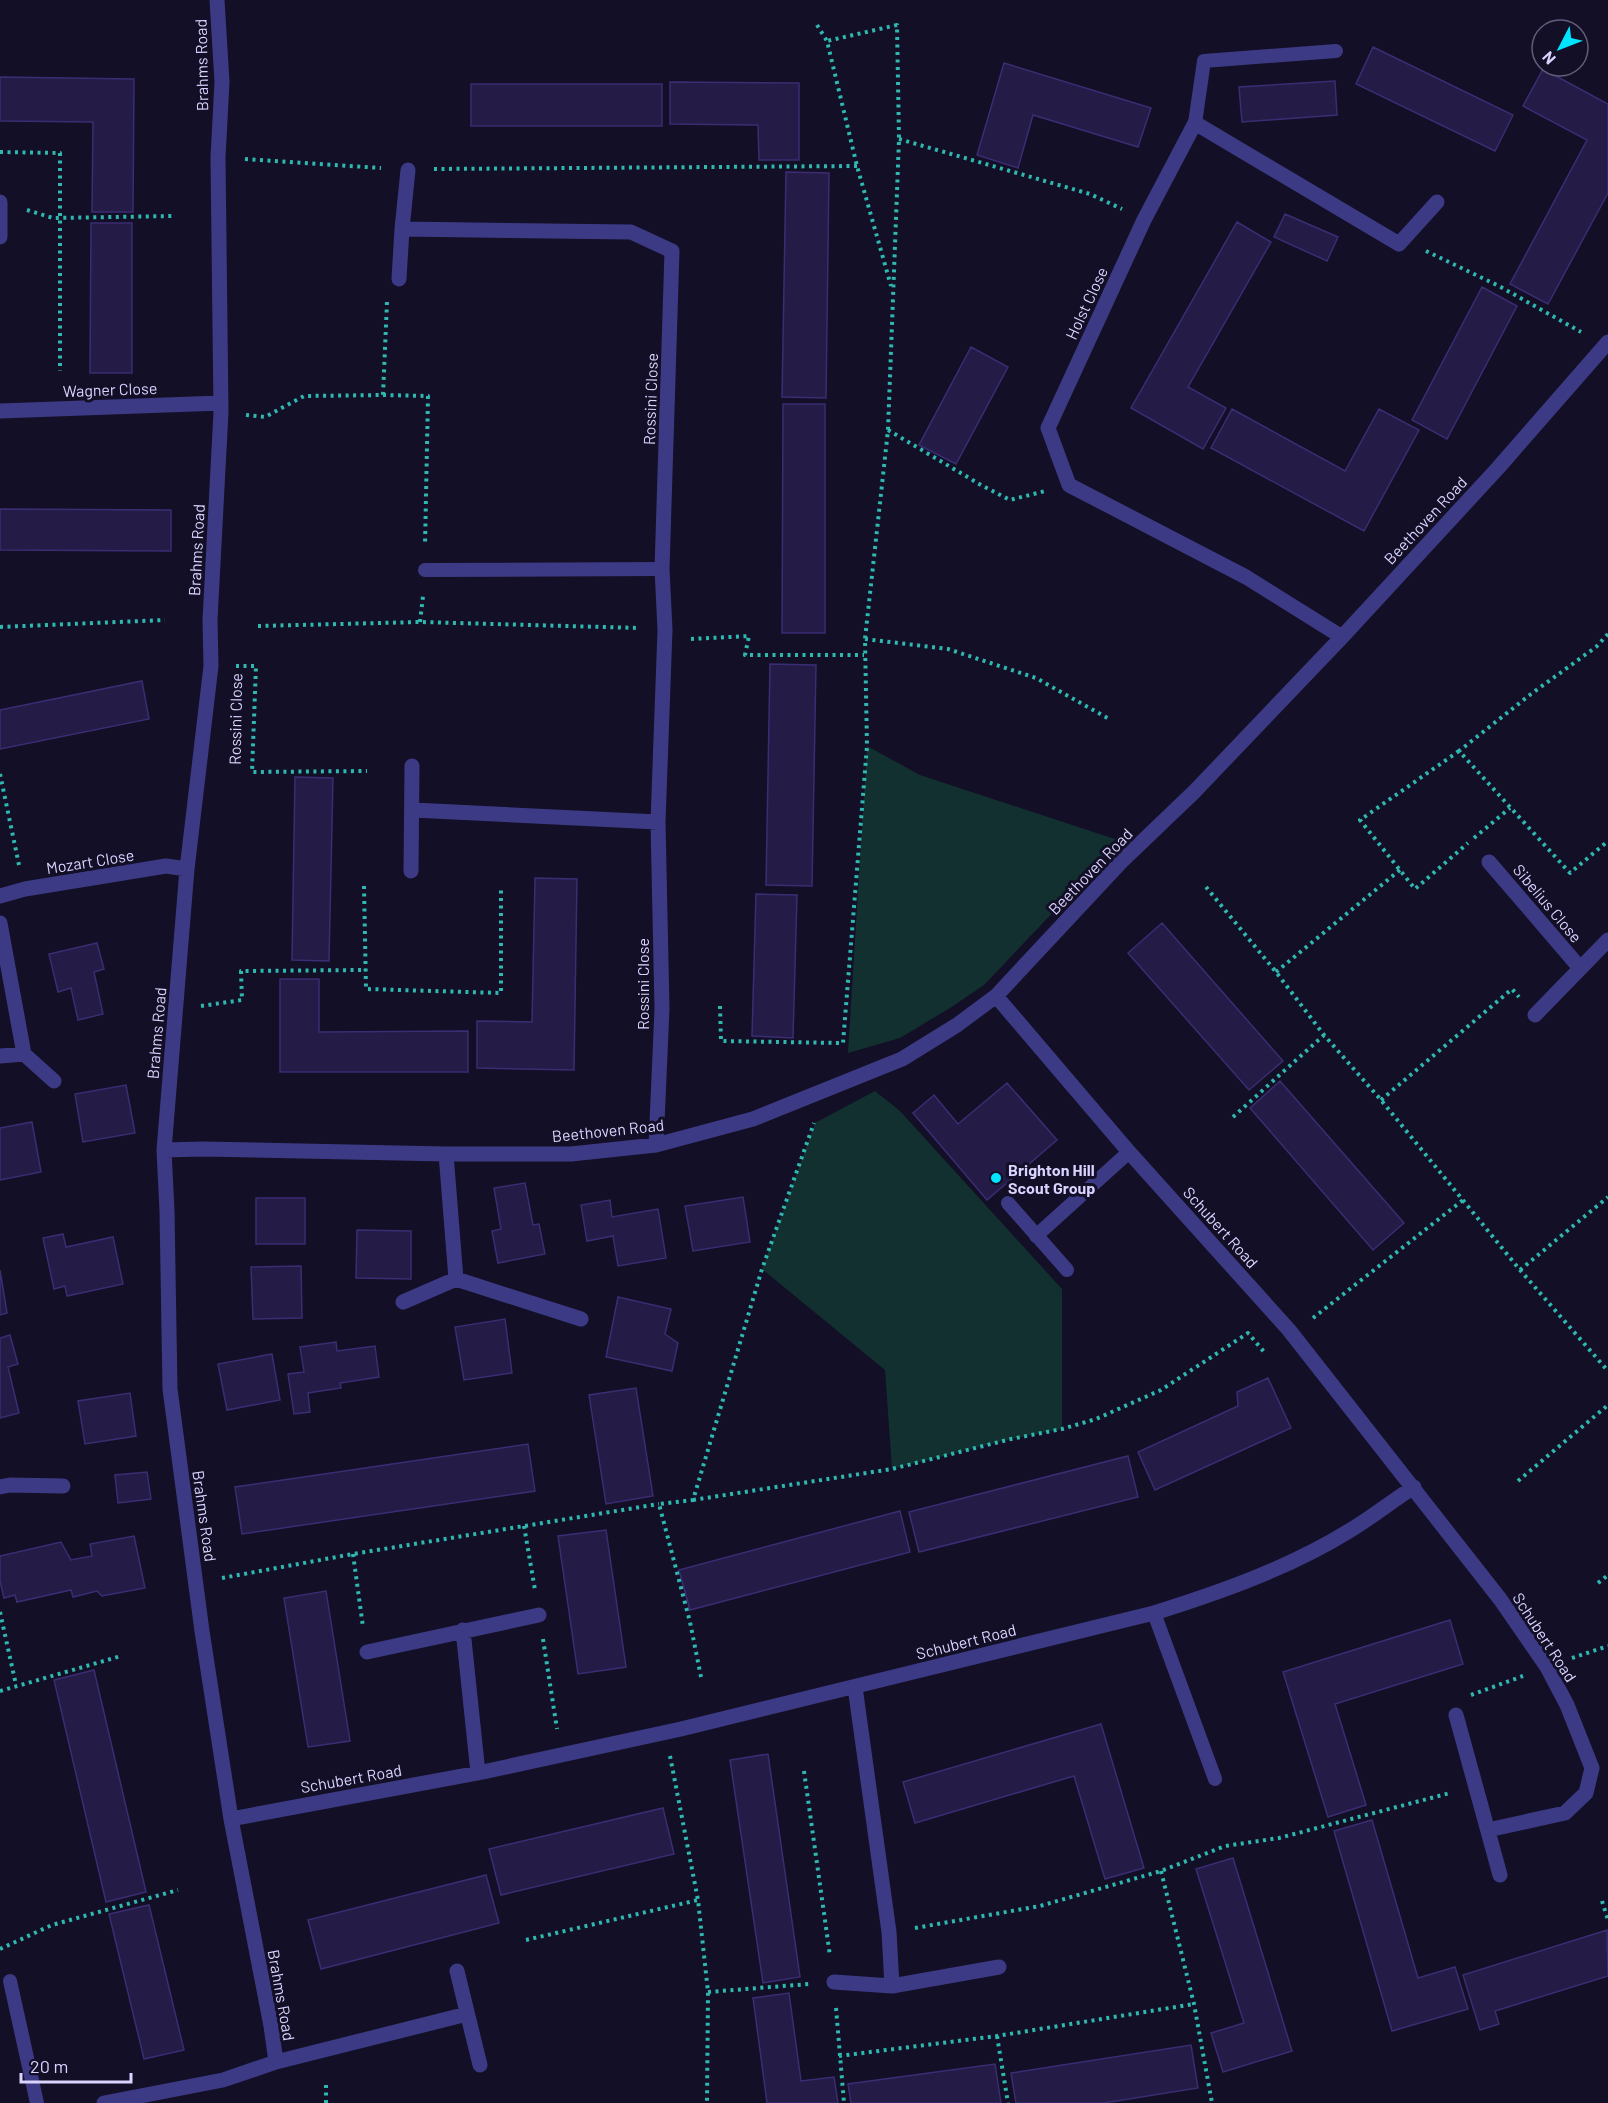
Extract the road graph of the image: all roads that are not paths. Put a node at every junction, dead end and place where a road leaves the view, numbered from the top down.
1 (217, 0) edge
2 (1336, 51) dead end
3 (1195, 123) junction
4 (408, 170) road end
5 (0, 202) edge
6 (1437, 202) dead end
7 (402, 229) junction
8 (0, 237) edge
9 (399, 279) road end
10 (1607, 344) edge
11 (221, 404) junction
12 (0, 411) edge
13 (662, 569) junction
14 (425, 570) road end
15 (1342, 637) junction
16 (412, 766) dead end
17 (412, 810) junction
18 (658, 822) junction
19 (1489, 862) dead end
20 (187, 868) junction
21 (411, 871) dead end
22 (0, 896) edge
23 (0, 923) edge
24 (1608, 940) edge
25 (1580, 968) junction
26 (996, 996) junction
27 (1535, 1015) road end
28 (24, 1054) junction
29 (0, 1056) edge
30 (54, 1081) dead end
31 (656, 1145) junction
32 (164, 1150) junction
33 (1129, 1152) junction
34 (446, 1154) junction
35 (1008, 1203) dead end
36 (1036, 1236) junction
37 (1066, 1270) dead end
38 (456, 1279) junction
39 (403, 1302) dead end
40 (581, 1319) dead end
41 (63, 1486) dead end
42 (0, 1487) edge
43 (1413, 1487) junction
44 (1154, 1613) junction
45 (539, 1616) dead end
46 (463, 1630) junction
47 (367, 1652) road end
48 (855, 1687) junction
49 (1456, 1715) dead end
50 (478, 1773) junction
51 (1215, 1779) dead end
52 (231, 1819) junction
53 (1488, 1830) junction
54 (1500, 1875) dead end
55 (999, 1967) dead end
56 (457, 1971) dead end
57 (10, 1981) dead end
58 (834, 1982) road end
59 (892, 1986) junction
60 (467, 2014) junction
61 (276, 2062) junction
62 (480, 2064) dead end
63 (37, 2103) edge
64 (104, 2103) edge

1 - 11 street, Brahms Road
2 - 3 lane
3 - 6 street
3 - 15 street, Holst Close
4 - 7 street
5 - 8 street
7 - 9 street
7 - 13 street, Rossini Close
10 - 15 street, Beethoven Road
11 - 12 street, Wagner Close
11 - 20 street, Brahms Road
13 - 14 lane
13 - 18 street, Rossini Close
15 - 26 street, Beethoven Road
16 - 17 street
17 - 18 street
17 - 21 street
18 - 31 street, Rossini Close
19 - 25 street, Sibelius Close
20 - 22 street, Mozart Close
20 - 32 street, Brahms Road
23 - 28 street
24 - 25 street, Sibelius Close
25 - 27 street, Sibelius Close
26 - 31 street, Beethoven Road
26 - 33 street, Schubert Road
28 - 29 street
28 - 30 street
31 - 34 street, Beethoven Road
32 - 34 street, Beethoven Road
32 - 52 street, Brahms Road
33 - 36 lane
33 - 43 street, Schubert Road
34 - 38 street
35 - 36 lane
36 - 37 lane
38 - 39 street
38 - 40 street
41 - 42 street
43 - 44 street, Schubert Road
43 - 53 street, Schubert Road
44 - 48 street, Schubert Road
44 - 51 lane
45 - 46 street
46 - 47 street
46 - 50 street
48 - 50 street, Schubert Road
48 - 59 street
49 - 53 street
50 - 52 street, Schubert Road
52 - 61 street, Brahms Road
53 - 54 street
55 - 59 street
56 - 60 street
57 - 63 lane
58 - 59 street
60 - 61 street, Brahms Road
60 - 62 street
61 - 64 street, Brahms Road

